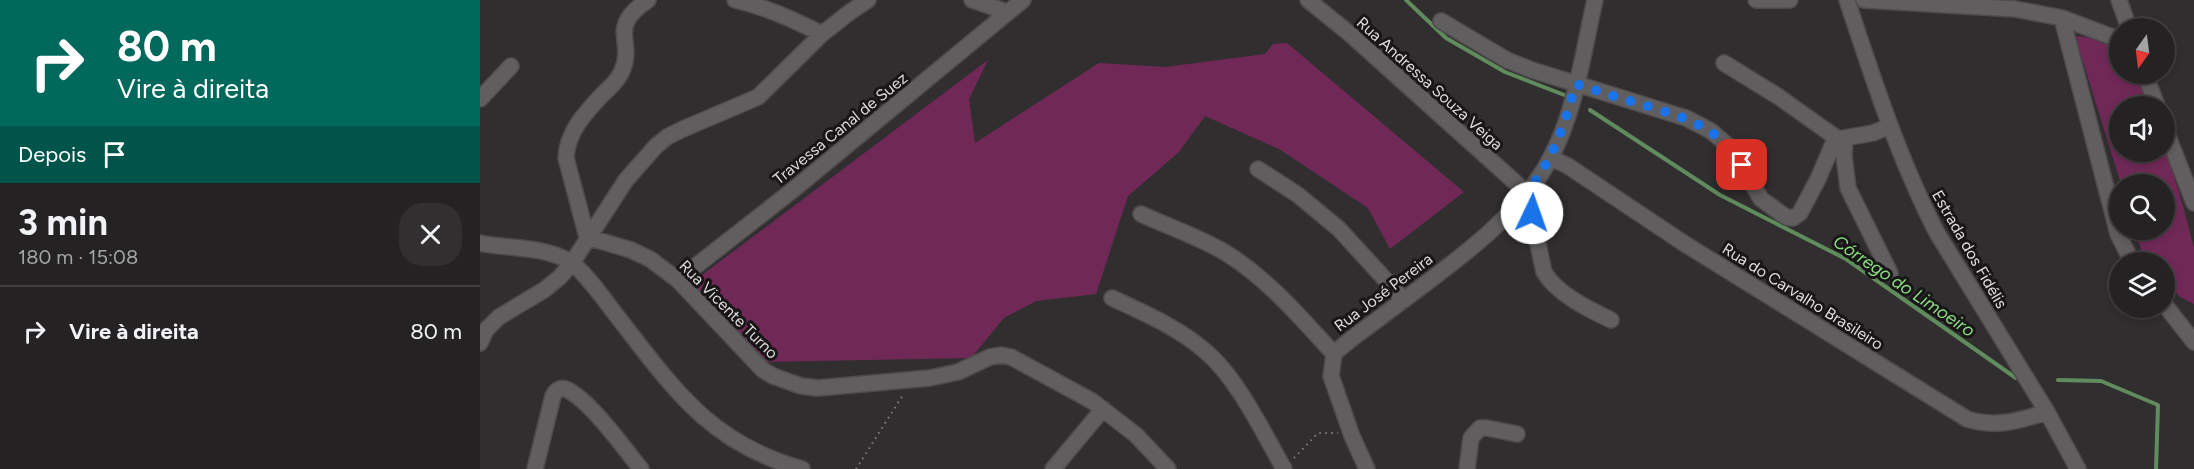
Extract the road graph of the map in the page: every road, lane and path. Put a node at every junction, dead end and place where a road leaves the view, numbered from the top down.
1 (648, 0) edge
2 (735, 0) edge
3 (868, 0) edge
4 (972, 0) edge
5 (1023, 0) edge
6 (1308, 0) edge
7 (1594, 0) edge
8 (1756, 0) edge
9 (1790, 0) edge
10 (1847, 0) edge
11 (1864, 0) edge
12 (1891, 0) edge
13 (2119, 0) edge
14 (1007, 12) junction
15 (2062, 18) junction
16 (2125, 18) edge
17 (1442, 21) dead end
18 (822, 34) junction
19 (2109, 36) edge
20 (1724, 63) dead end
21 (511, 66) dead end
22 (1575, 88) junction
23 (480, 99) edge
24 (1890, 126) junction
25 (1842, 138) junction
26 (2175, 154) edge
27 (1551, 158) junction
28 (1258, 169) dead end
29 (1527, 193) junction
30 (2194, 203) edge
31 (1141, 214) dead end
32 (587, 237) junction
33 (480, 243) edge
34 (2127, 252) edge
35 (572, 263) junction
36 (1890, 273) dead end
37 (678, 280) junction
38 (1112, 298) dead end
39 (1404, 300) junction
40 (2175, 318) edge
41 (1611, 320) dead end
42 (2194, 342) edge
43 (480, 343) edge
44 (1334, 354) junction
45 (912, 379) junction
46 (1103, 409) junction
47 (2047, 412) junction
48 (1517, 434) dead end
49 (1352, 436) junction
50 (535, 469) edge
51 (641, 469) edge
52 (802, 469) edge
53 (856, 469) edge
54 (1053, 469) edge
55 (1168, 469) edge
56 (1284, 469) edge
57 (1367, 469) edge
58 (1467, 469) edge
59 (2078, 469) edge

1 - 32 street
2 - 18 street
3 - 18 street
4 - 14 street
5 - 14 street, Travessa Canal de Suez
6 - 29 street, Rua Andressa Souza Veiga
7 - 22 street, Rua José Pereira
8 - 9 street
10 - 24 street, Estrada dos Fidélis
11 - 12 street
12 - 15 street
13 - 16 street
14 - 37 street, Travessa Canal de Suez
15 - 19 street
15 - 34 street
17 - 22 street
18 - 32 street
20 - 25 street
21 - 23 street
22 - 25 street
22 - 27 street, Rua José Pereira
24 - 25 street
24 - 47 street, Estrada dos Fidélis
25 - 36 street
26 - 30 street
27 - 29 street, Rua José Pereira
27 - 47 street, Rua do Carvalho Brasileiro
28 - 39 street
29 - 39 street, Rua José Pereira
29 - 41 street
31 - 44 street
32 - 35 street
32 - 37 street, Rua Vicente Turno
33 - 35 street
35 - 43 street
35 - 52 street
37 - 45 street, Rua Vicente Turno
38 - 56 street
39 - 44 street, Rua José Pereira
40 - 42 street
44 - 49 street, Rua José Pereira
45 - 46 street, Rua Vicente Turno
45 - 53 path
46 - 54 street
46 - 55 street, Rua Vicente Turno
47 - 59 street, Estrada dos Fidélis
48 - 58 street
49 - 56 path
49 - 57 street, Rua José Pereira
50 - 51 street

